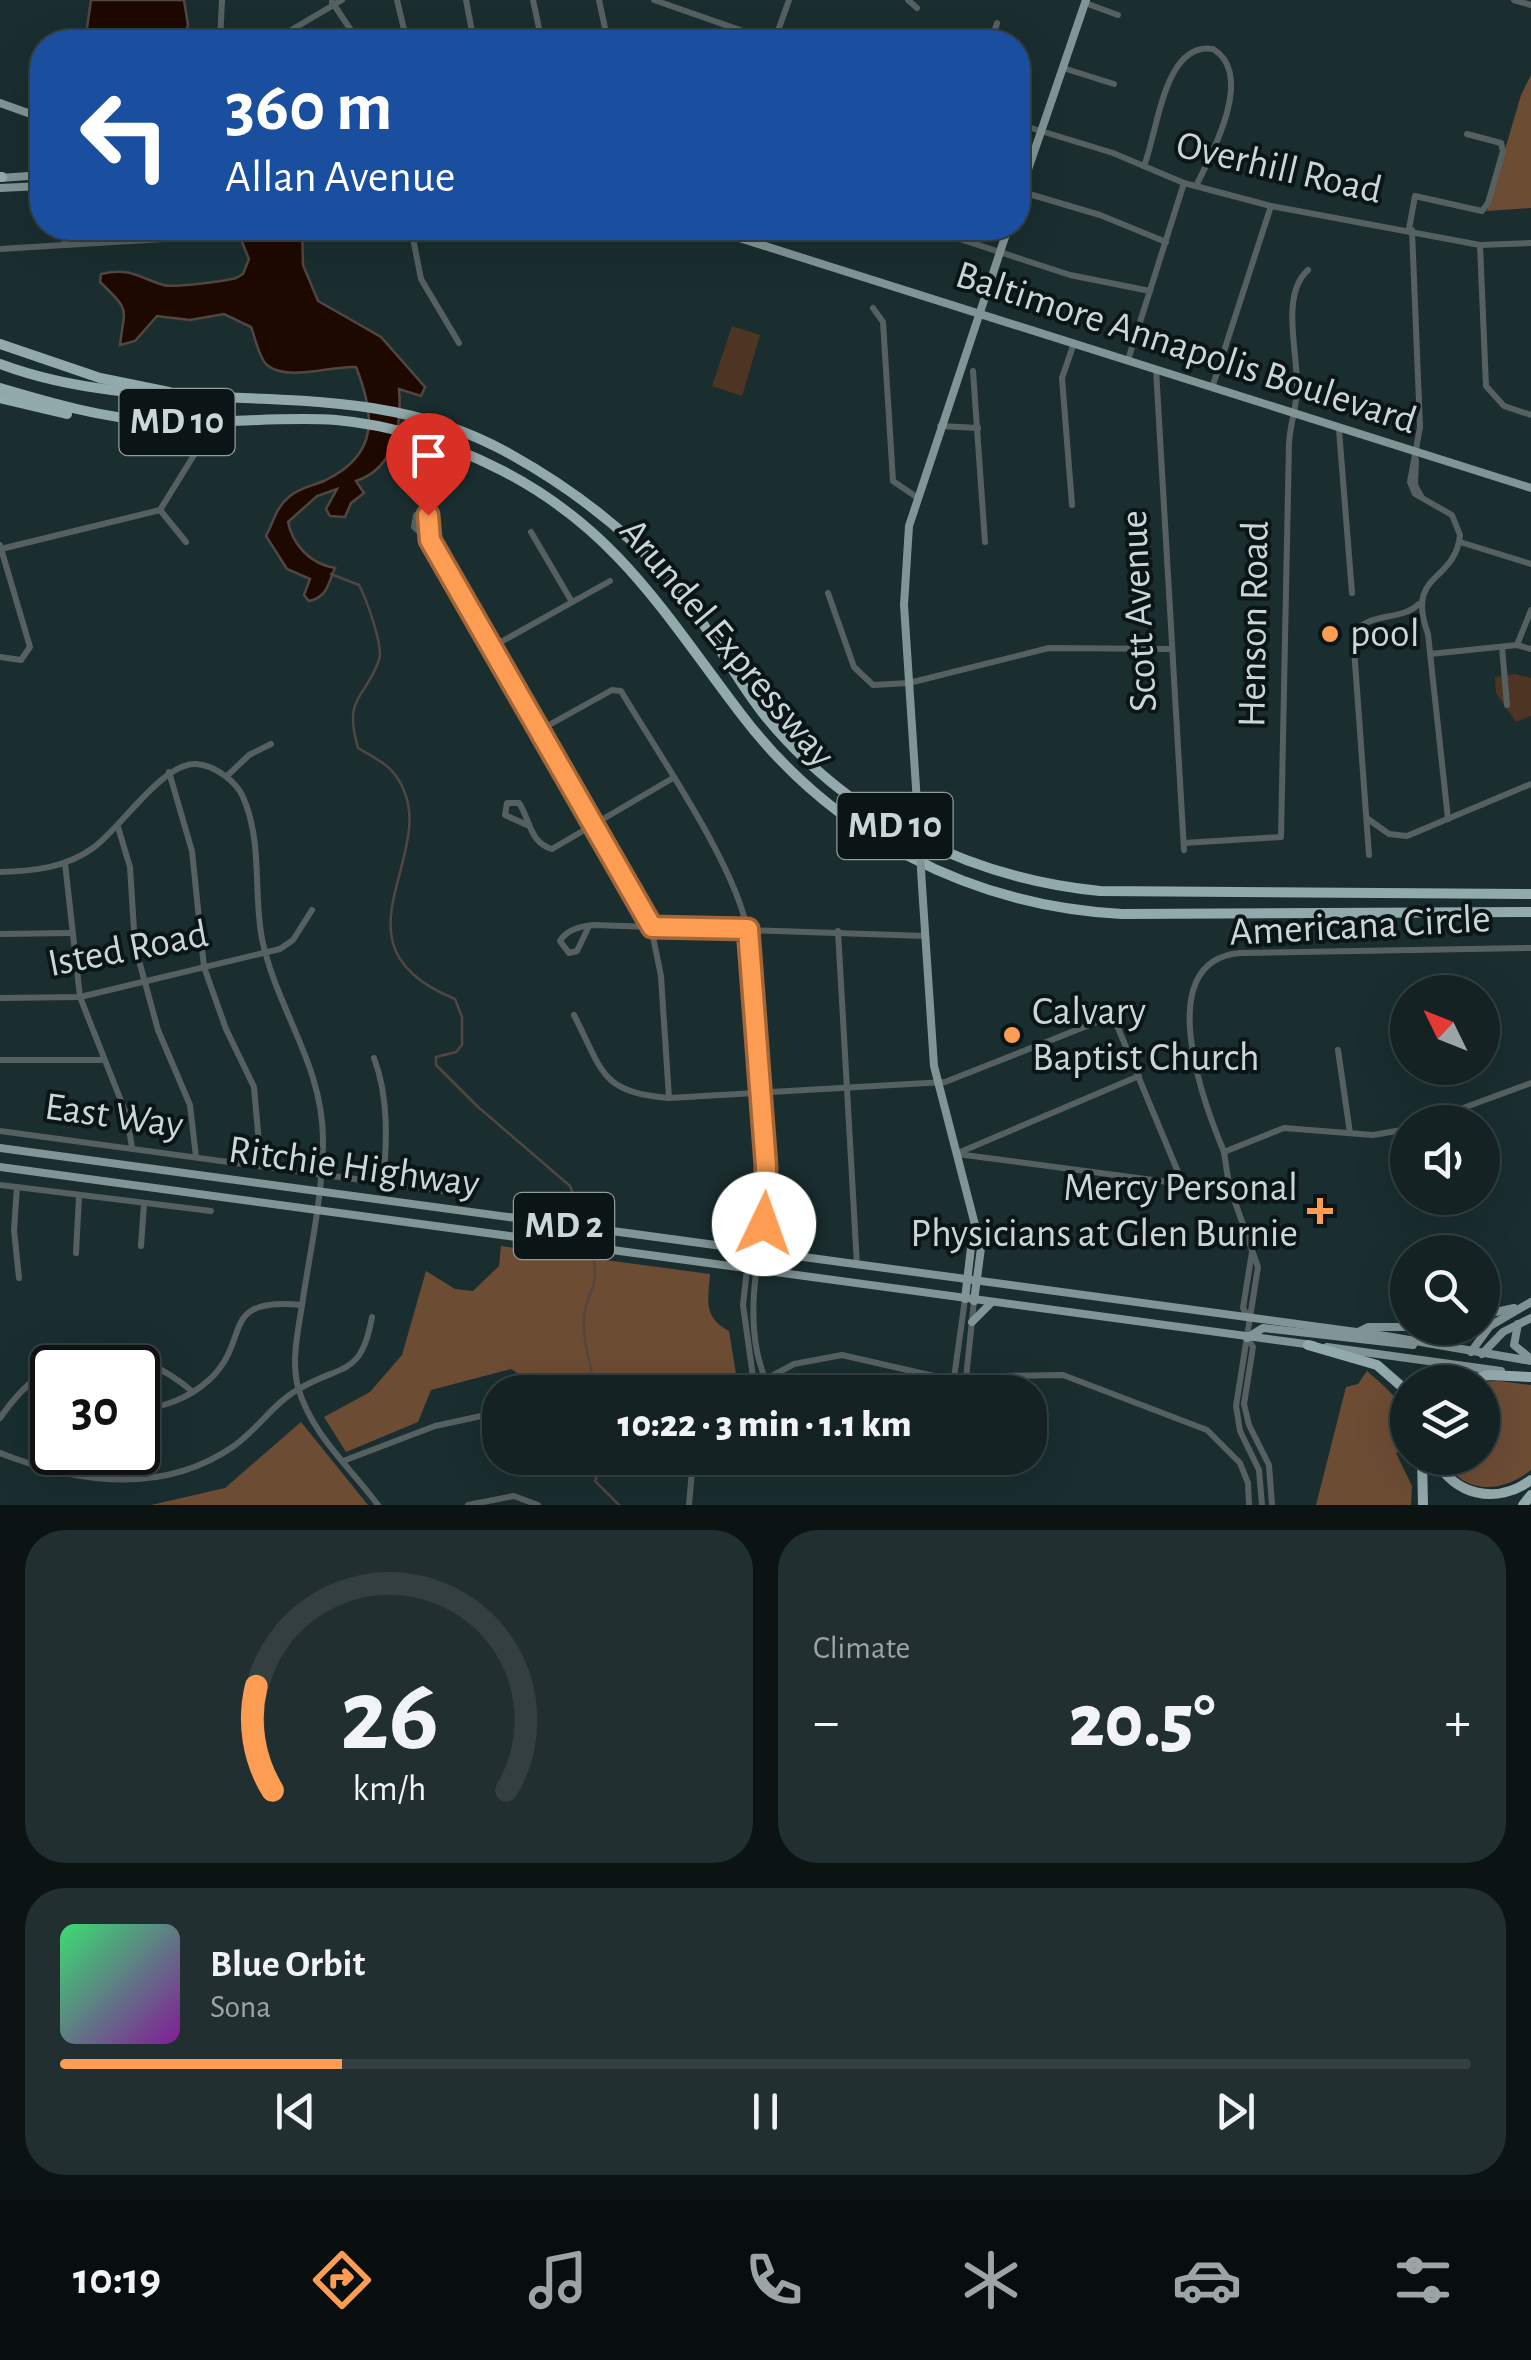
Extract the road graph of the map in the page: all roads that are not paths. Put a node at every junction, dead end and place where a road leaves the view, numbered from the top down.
1 (222, 0) edge
2 (342, 0) edge
3 (397, 0) edge
4 (466, 0) edge
5 (533, 0) edge
6 (599, 0) edge
7 (654, 0) edge
8 (789, 0) edge
9 (908, 0) edge
10 (1514, 0) edge
11 (331, 1) edge
12 (1085, 2) edge
13 (1531, 5) edge
14 (917, 8) dead end
15 (1118, 15) dead end
16 (997, 23) dead end
17 (221, 30) edge
18 (289, 30) edge
19 (351, 30) edge
20 (403, 30) edge
21 (472, 30) edge
22 (539, 30) edge
23 (605, 30) edge
24 (740, 30) edge
25 (778, 30) edge
26 (995, 30) edge
27 (1063, 68) junction
28 (1114, 84) dead end
29 (0, 103) edge
30 (30, 114) edge
31 (1030, 128) edge
32 (1040, 131) junction
33 (1467, 134) dead end
34 (1030, 160) edge
35 (1144, 166) junction
36 (30, 175) edge
37 (0, 180) edge
38 (1184, 183) junction
39 (30, 184) edge
40 (1196, 186) junction
41 (1030, 197) edge
42 (1271, 206) junction
43 (1411, 229) junction
44 (65, 240) edge
45 (138, 240) edge
46 (413, 240) edge
47 (748, 240) edge
48 (963, 240) edge
49 (1004, 240) edge
50 (755, 242) joint
51 (1166, 242) junction
52 (65, 243) junction
53 (1531, 243) edge
54 (1480, 245) junction
55 (0, 248) edge
56 (1000, 252) junction
57 (1308, 270) dead end
58 (1150, 291) junction
59 (873, 308) dead end
60 (979, 312) junction
61 (1074, 342) junction
62 (0, 344) edge
63 (459, 344) dead end
64 (1128, 360) junction
65 (0, 364) edge
66 (1156, 369) junction
67 (973, 371) dead end
68 (1212, 386) junction
69 (0, 388) edge
70 (0, 398) edge
71 (199, 398) junction
72 (1294, 412) junction
73 (103, 415) junction
74 (1531, 416) edge
75 (939, 426) junction
76 (978, 428) junction
77 (1339, 430) junction
78 (1416, 454) junction
79 (194, 456) dead end
80 (1531, 488) edge
81 (916, 496) junction
82 (1072, 505) dead end
83 (160, 510) junction
84 (531, 532) dead end
85 (430, 540) dead end
86 (186, 542) dead end
87 (985, 542) dead end
88 (1460, 542) junction
89 (1, 547) edge
90 (1531, 564) edge
91 (610, 582) dead end
92 (828, 593) dead end
93 (1352, 593) dead end
94 (572, 602) junction
95 (1419, 604) junction
96 (1531, 610) edge
97 (1518, 645) junction
98 (492, 647) junction
99 (1502, 647) junction
100 (1171, 650) junction
101 (1531, 650) edge
102 (1430, 654) junction
103 (0, 656) edge
104 (909, 683) junction
105 (1507, 705) dead end
106 (540, 730) junction
107 (270, 744) dead end
108 (169, 772) junction
109 (226, 776) junction
110 (672, 778) junction
111 (1531, 784) edge
112 (1367, 819) junction
113 (1448, 820) junction
114 (593, 824) junction
115 (527, 826) dead end
116 (118, 827) junction
117 (1184, 847) joint
118 (1369, 854) dead end
119 (65, 864) junction
120 (0, 872) edge
121 (1531, 894) edge
122 (312, 910) dead end
123 (1531, 914) edge
124 (589, 926) junction
125 (652, 927) junction
126 (748, 929) junction
127 (838, 931) junction
128 (72, 933) junction
129 (0, 934) edge
130 (926, 936) junction
131 (1531, 948) edge
132 (266, 952) junction
133 (204, 967) junction
134 (143, 981) junction
135 (80, 997) junction
136 (0, 998) edge
137 (574, 1015) dead end
138 (1338, 1050) dead end
139 (374, 1058) dead end
140 (0, 1060) edge
141 (101, 1060) junction
142 (1139, 1076) junction
143 (936, 1082) junction
144 (1531, 1083) edge
145 (849, 1088) junction
146 (762, 1093) junction
147 (668, 1098) junction
148 (1471, 1105) edge
149 (0, 1130) edge
150 (1390, 1133) edge
151 (1350, 1134) junction
152 (0, 1148) edge
153 (132, 1148) junction
154 (1224, 1152) junction
155 (957, 1154) junction
156 (196, 1157) junction
157 (261, 1166) junction
158 (0, 1167) edge
159 (320, 1176) junction
160 (383, 1184) junction
161 (0, 1185) edge
162 (17, 1187) junction
163 (318, 1192) junction
164 (458, 1193) dead end
165 (79, 1196) junction
166 (144, 1204) junction
167 (316, 1210) junction
168 (210, 1211) dead end
169 (762, 1211) junction
170 (141, 1246) dead end
171 (738, 1250) junction
172 (76, 1253) dead end
173 (759, 1253) junction
174 (857, 1266) junction
175 (745, 1270) junction
176 (756, 1271) junction
177 (19, 1278) dead end
178 (972, 1281) junction
179 (969, 1300) junction
180 (1531, 1302) edge
181 (991, 1303) junction
182 (302, 1304) junction
183 (1518, 1308) junction
184 (1500, 1312) edge
185 (372, 1316) dead end
186 (1248, 1318) junction
187 (1531, 1318) edge
188 (972, 1322) junction
189 (1519, 1322) junction
190 (1390, 1327) edge
191 (1358, 1332) junction
192 (1247, 1338) junction
193 (1308, 1344) junction
194 (1428, 1346) junction
195 (1471, 1352) junction
196 (1482, 1354) junction
197 (1531, 1360) edge
198 (1461, 1365) edge
199 (1468, 1365) edge
200 (1480, 1365) edge
201 (1500, 1372) edge
202 (753, 1375) edge
203 (763, 1375) edge
204 (771, 1375) edge
205 (939, 1375) edge
206 (955, 1375) edge
207 (966, 1375) edge
208 (991, 1375) edge
209 (1390, 1376) edge
210 (1500, 1376) edge
211 (1531, 1377) edge
212 (298, 1388) junction
213 (193, 1392) junction
214 (160, 1407) edge
215 (482, 1416) edge
216 (0, 1418) edge
217 (0, 1453) edge
218 (344, 1461) junction
219 (30, 1465) edge
220 (67, 1475) edge
221 (692, 1475) edge
222 (1422, 1475) edge
223 (1448, 1475) edge
224 (1531, 1480) edge
225 (1531, 1496) edge
226 (378, 1505) edge
227 (468, 1505) edge
228 (538, 1505) edge
229 (689, 1505) edge
230 (1249, 1505) edge
231 (1262, 1505) edge
232 (1272, 1505) edge
233 (1422, 1505) edge
234 (1522, 1505) edge

1 - 17 street
2 - 11 street
3 - 20 street
4 - 21 street
5 - 22 street
6 - 23 street
7 - 24 street
8 - 25 street
9 - 14 street
10 - 13 street
11 - 18 street
11 - 19 street
12 - 15 street
12 - 27 main road
16 - 26 street
27 - 28 street
27 - 32 main road
29 - 30 main road
31 - 32 street, Overhill Road
32 - 34 main road
32 - 35 street, Overhill Road
33 - 43 street
35 - 38 street, Overhill Road
35 - 40 street
36 - 37 main road
37 - 39 main road
38 - 40 street, Overhill Road
38 - 51 street
40 - 42 street, Overhill Road
41 - 51 street
42 - 43 street, Overhill Road
42 - 68 street
43 - 54 street, Overhill Road
43 - 78 street
44 - 52 street
45 - 52 street
46 - 63 street
47 - 50 main road, Baltimore Annapolis Boulevard
48 - 56 street
49 - 56 main road
50 - 60 main road, Baltimore Annapolis Boulevard
51 - 58 street
52 - 55 street
53 - 54 street, Overhill Road
54 - 74 street
56 - 58 street
56 - 60 main road
57 - 72 street, Henson Road
58 - 64 street
59 - 81 street
60 - 61 main road, Baltimore Annapolis Boulevard
60 - 75 main road
61 - 64 main road, Baltimore Annapolis Boulevard
61 - 82 street
62 - 71 highway
64 - 66 main road, Baltimore Annapolis Boulevard
65 - 71 highway, Arundel Expressway / MD 10
66 - 68 main road, Baltimore Annapolis Boulevard
66 - 100 street, Scott Avenue
67 - 76 street
68 - 72 main road, Baltimore Annapolis Boulevard
69 - 73 highway, Arundel Expressway / MD 10
70 - 73 highway
71 - 121 highway, Arundel Expressway / MD 10
72 - 77 main road, Baltimore Annapolis Boulevard
72 - 117 street, Henson Road
73 - 123 highway, Arundel Expressway / MD 10
75 - 76 street
75 - 81 main road
76 - 87 street
77 - 78 main road, Baltimore Annapolis Boulevard
77 - 93 street
78 - 80 main road, Baltimore Annapolis Boulevard
78 - 88 street
79 - 83 street
81 - 104 main road
83 - 86 street
83 - 89 street
84 - 94 street
85 - 98 street
88 - 90 street
88 - 95 street
89 - 103 street
91 - 94 street
92 - 104 street
94 - 98 street
95 - 102 street
95 - 112 street
96 - 97 street
97 - 99 street
97 - 101 street
98 - 106 street
99 - 102 street
99 - 105 street
100 - 104 street
100 - 117 street, Scott Avenue
102 - 113 street
104 - 130 main road, bridge
106 - 110 street
106 - 114 street
107 - 109 street
108 - 109 street
108 - 116 street
108 - 133 street
109 - 132 street
110 - 114 street
110 - 126 street
111 - 113 street
112 - 113 street
112 - 118 street
114 - 115 street
114 - 125 street
116 - 119 street
116 - 134 street
119 - 120 street
119 - 128 street
122 - 132 street
124 - 124 street
124 - 125 street
125 - 126 street
125 - 147 street
126 - 127 street
126 - 146 street
127 - 130 street
127 - 145 street
128 - 129 street
128 - 135 street
130 - 143 main road
131 - 154 street, Americana Circle
132 - 133 street, Isted Road
132 - 159 street
133 - 134 street, Isted Road
133 - 157 street
134 - 135 street, Isted Road
134 - 156 street
135 - 136 street, Isted Road
135 - 141 street
137 - 147 street
138 - 151 street
139 - 160 street
140 - 141 street
141 - 153 street
142 - 143 street
142 - 155 street
142 - 155 street
143 - 145 street
143 - 155 main road
144 - 148 street
145 - 146 street
145 - 174 street
146 - 147 street
146 - 169 street
149 - 153 street, East Way
150 - 151 street
151 - 154 street
152 - 163 main road, Ritchie Highway / MD 2
153 - 156 street, East Way
154 - 186 street, Americana Circle
155 - 178 main road
156 - 157 street, East Way
157 - 159 street, East Way
158 - 167 main road, Ritchie Highway / MD 2
159 - 160 street, East Way
159 - 163 street
160 - 164 street, East Way
161 - 162 street
162 - 165 street
162 - 177 street
163 - 167 street
163 - 171 main road, Ritchie Highway / MD 2
165 - 166 street
165 - 172 street
166 - 168 street
166 - 170 street
167 - 175 main road, Ritchie Highway / MD 2
167 - 182 street
169 - 171 street
169 - 173 street
171 - 173 main road, Ritchie Highway / MD 2
173 - 174 main road, Ritchie Highway / MD 2
173 - 175 street
173 - 176 street
174 - 178 main road, Ritchie Highway / MD 2
175 - 176 main road, Ritchie Highway / MD 2
175 - 202 street
176 - 179 main road, Ritchie Highway / MD 2
176 - 203 street
178 - 179 main road
178 - 186 main road, Ritchie Highway / MD 2
179 - 181 main road, Ritchie Highway / MD 2
179 - 188 street
179 - 206 street
180 - 183 main road
181 - 188 main road
181 - 192 main road, Ritchie Highway / MD 2
182 - 212 street
182 - 213 street
183 - 184 main road
183 - 195 main road
185 - 212 street
186 - 191 main road, Ritchie Highway / MD 2
186 - 192 street, Americana Circle
187 - 189 main road
188 - 207 street
189 - 196 main road
189 - 197 main road
190 - 191 main road
191 - 194 main road, Ritchie Highway / MD 2
192 - 193 main road, Ritchie Highway / MD 2
192 - 194 main road
192 - 231 street, Americana Circle
192 - 232 street, Americana Circle
193 - 198 main road, Ritchie Highway / MD 2
193 - 209 highway
194 - 195 main road, Ritchie Highway / MD 2
195 - 196 main road, Ritchie Highway / MD 2
195 - 199 main road
196 - 197 main road, Ritchie Highway / MD 2
196 - 200 main road
201 - 211 main road, Ritchie Highway / MD 2
204 - 205 street
208 - 230 street
210 - 211 highway
212 - 218 street
212 - 220 street
213 - 214 street
213 - 216 street
215 - 218 street
217 - 219 street
218 - 226 street
221 - 229 street
222 - 233 highway
223 - 224 highway
225 - 234 highway
227 - 228 street

